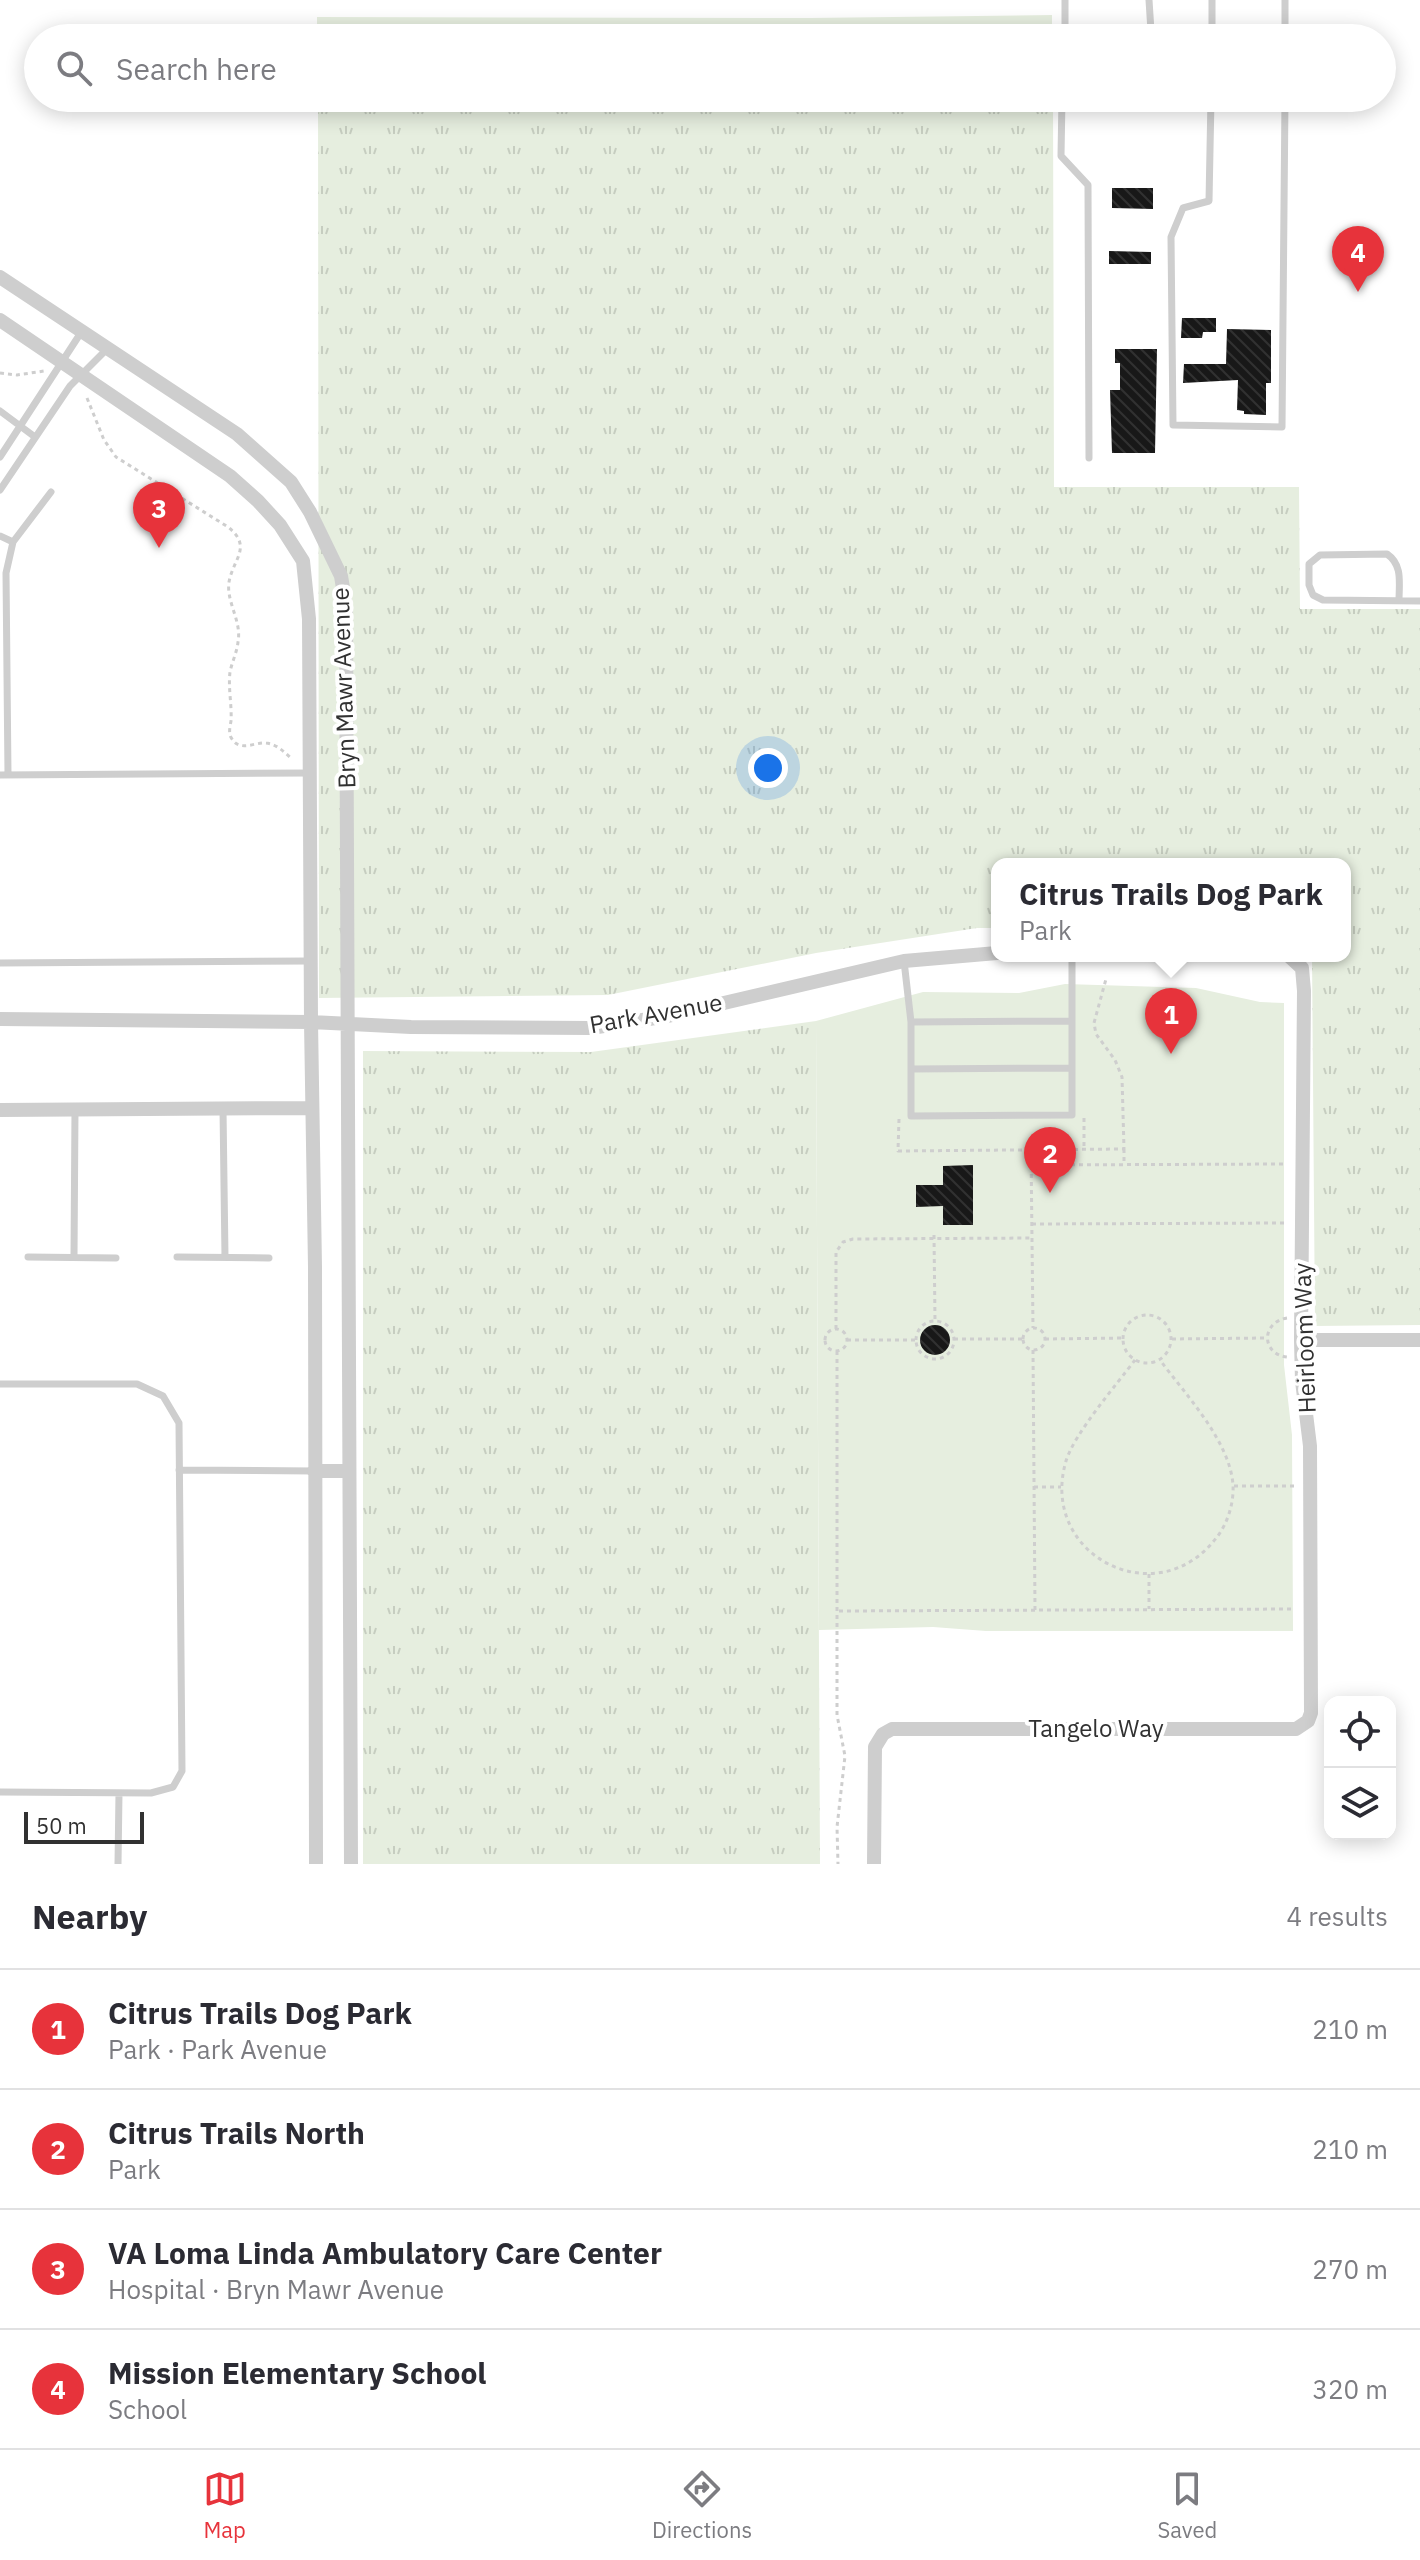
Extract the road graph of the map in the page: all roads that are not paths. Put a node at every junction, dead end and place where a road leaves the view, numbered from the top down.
1 (1065, 0) edge
2 (1149, 0) edge
3 (1212, 0) edge
4 (1285, 0) edge
5 (1065, 24) edge
6 (1151, 24) edge
7 (1212, 24) edge
8 (1285, 24) edge
9 (1062, 112) edge
10 (1211, 112) edge
11 (1285, 112) edge
12 (0, 277) edge
13 (0, 320) edge
14 (83, 330) junction
15 (108, 348) junction
16 (62, 362) junction
17 (81, 375) junction
18 (0, 411) edge
19 (20, 426) junction
20 (35, 437) junction
21 (0, 457) edge
22 (1089, 458) dead end
23 (0, 490) edge
24 (51, 492) dead end
25 (0, 536) edge
26 (13, 542) junction
27 (1399, 601) junction
28 (1420, 601) edge
29 (309, 773) junction
30 (4, 775) edge
31 (991, 954) edge
32 (311, 961) junction
33 (904, 961) junction
34 (1072, 962) edge
35 (1296, 962) edge
36 (0, 963) edge
37 (0, 1019) edge
38 (1072, 1021) junction
39 (311, 1022) junction
40 (911, 1022) junction
41 (349, 1024) junction
42 (1072, 1068) junction
43 (911, 1069) junction
44 (312, 1108) junction
45 (75, 1109) junction
46 (223, 1109) junction
47 (0, 1110) edge
48 (28, 1257) dead end
49 (74, 1257) junction
50 (177, 1257) dead end
51 (225, 1257) junction
52 (116, 1258) dead end
53 (269, 1258) dead end
54 (1301, 1340) junction
55 (1420, 1340) edge
56 (0, 1384) edge
57 (179, 1470) junction
58 (314, 1471) junction
59 (349, 1471) junction
60 (1308, 1721) joint
61 (0, 1792) edge
62 (119, 1793) junction
63 (118, 1864) edge
64 (316, 1864) edge
65 (351, 1864) edge
66 (874, 1864) edge

1 - 5 lane
2 - 6 lane
3 - 7 lane
4 - 8 lane
9 - 22 lane
10 - 11 lane
12 - 14 street, Bryn Mawr Avenue
13 - 16 street, Bryn Mawr Avenue
14 - 15 street, Bryn Mawr Avenue
14 - 16 lane
15 - 17 lane
15 - 41 street, Bryn Mawr Avenue
16 - 17 street, Bryn Mawr Avenue
16 - 19 lane
17 - 20 lane
17 - 29 street, Bryn Mawr Avenue
18 - 19 lane
19 - 20 lane
19 - 21 lane
20 - 23 lane
24 - 26 lane
25 - 26 lane
26 - 30 lane
27 - 27 lane
27 - 28 lane
29 - 30 lane
29 - 32 street, Bryn Mawr Avenue
31 - 33 street, Park Avenue
32 - 36 lane
32 - 39 street, Bryn Mawr Avenue
33 - 40 lane
33 - 41 street, Park Avenue
34 - 38 lane
35 - 54 street, Heirloom Way
37 - 39 street, Park Avenue
38 - 40 lane
38 - 42 lane
39 - 41 street, Park Avenue
39 - 44 street, Bryn Mawr Avenue
40 - 43 lane
41 - 59 street, Bryn Mawr Avenue
42 - 43 lane
42 - 43 lane
44 - 46 street
44 - 58 street, Bryn Mawr Avenue
45 - 46 street
45 - 47 street
45 - 49 lane
46 - 51 lane
48 - 49 lane
49 - 52 lane
50 - 51 lane
51 - 53 lane
54 - 55 street
54 - 60 street, Heirloom Way
56 - 57 lane
57 - 58 lane
57 - 62 lane
58 - 59 street
58 - 64 street, Bryn Mawr Avenue
59 - 65 street, Bryn Mawr Avenue
60 - 66 street, Tangelo Way
61 - 62 lane
62 - 63 lane

